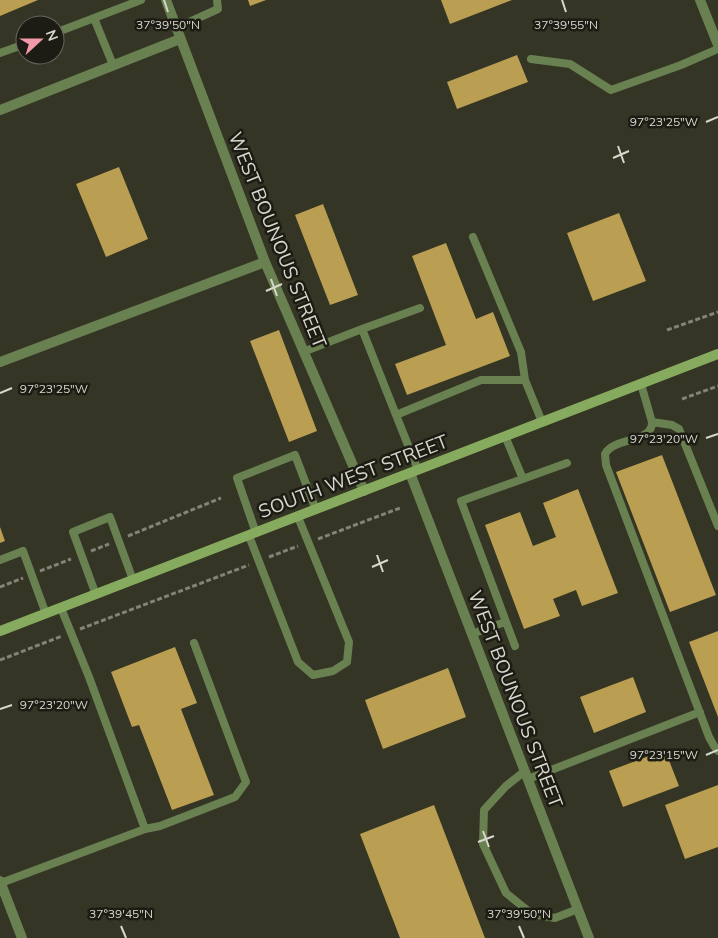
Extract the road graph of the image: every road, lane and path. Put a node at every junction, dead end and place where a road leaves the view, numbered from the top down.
1 (141, 0) edge
2 (166, 0) edge
3 (217, 0) edge
4 (700, 0) edge
5 (94, 18) junction
6 (65, 28) edge
7 (176, 28) junction
8 (180, 39) junction
9 (718, 45) edge
10 (15, 48) edge
11 (718, 49) edge
12 (0, 53) edge
13 (531, 60) dead end
14 (113, 65) junction
15 (0, 108) edge
16 (473, 237) dead end
17 (265, 262) junction
18 (420, 308) dead end
19 (718, 312) edge
20 (362, 329) junction
21 (667, 330) dead end
22 (303, 352) junction
23 (718, 354) edge
24 (0, 362) edge
25 (525, 380) junction
26 (641, 384) junction
27 (718, 386) edge
28 (682, 399) dead end
29 (396, 415) junction
30 (542, 422) junction
31 (652, 422) junction
32 (505, 436) junction
33 (567, 464) dead end
34 (414, 472) junction
35 (523, 479) junction
36 (364, 491) junction
37 (400, 508) dead end
38 (316, 510) junction
39 (298, 517) junction
40 (718, 526) edge
41 (253, 534) junction
42 (308, 543) junction
43 (0, 560) edge
44 (259, 561) junction
45 (134, 580) junction
46 (96, 595) junction
47 (61, 608) junction
48 (46, 614) junction
49 (506, 622) junction
50 (0, 631) edge
51 (71, 633) junction
52 (472, 634) junction
53 (194, 643) dead end
54 (515, 646) dead end
55 (0, 660) edge
56 (700, 712) junction
57 (718, 751) edge
58 (527, 775) junction
59 (145, 829) junction
60 (0, 882) edge
61 (578, 909) junction
62 (22, 938) edge
63 (589, 938) edge

1 - 5 lane
2 - 7 street, WEST BOUNOUS STREET
3 - 7 lane
4 - 9 street
5 - 6 lane
5 - 14 lane
7 - 8 street, WEST BOUNOUS STREET
8 - 14 street
8 - 17 street, WEST BOUNOUS STREET
10 - 12 lane
11 - 13 lane
14 - 15 street
16 - 25 lane
17 - 22 street, WEST BOUNOUS STREET
17 - 24 street
18 - 20 lane
19 - 21 path
20 - 22 lane
20 - 29 lane
22 - 36 street, WEST BOUNOUS STREET
23 - 26 main road, SOUTH WEST STREET
25 - 29 lane
25 - 30 lane
26 - 30 main road, SOUTH WEST STREET
26 - 31 lane
27 - 28 path
29 - 34 lane
30 - 32 main road, SOUTH WEST STREET
31 - 40 lane
31 - 56 lane
32 - 34 main road, SOUTH WEST STREET
32 - 35 lane
33 - 35 lane
34 - 36 main road, SOUTH WEST STREET
34 - 52 street, WEST BOUNOUS STREET
35 - 49 lane
36 - 38 main road, SOUTH WEST STREET
37 - 42 path
38 - 39 main road, SOUTH WEST STREET
38 - 41 lane
39 - 41 main road, SOUTH WEST STREET
39 - 42 lane
41 - 44 lane
41 - 45 main road, SOUTH WEST STREET
42 - 44 path
42 - 44 lane
43 - 48 lane
44 - 51 path
45 - 46 main road, SOUTH WEST STREET
45 - 46 lane
46 - 47 main road, SOUTH WEST STREET
47 - 48 main road, SOUTH WEST STREET
47 - 51 lane
48 - 50 main road, SOUTH WEST STREET
49 - 52 lane
49 - 54 lane
51 - 55 path
51 - 59 lane
52 - 58 street, WEST BOUNOUS STREET
53 - 59 lane
56 - 57 lane
56 - 58 lane
58 - 61 street, WEST BOUNOUS STREET
58 - 61 lane
59 - 60 lane
60 - 62 street
61 - 63 street, WEST BOUNOUS STREET

